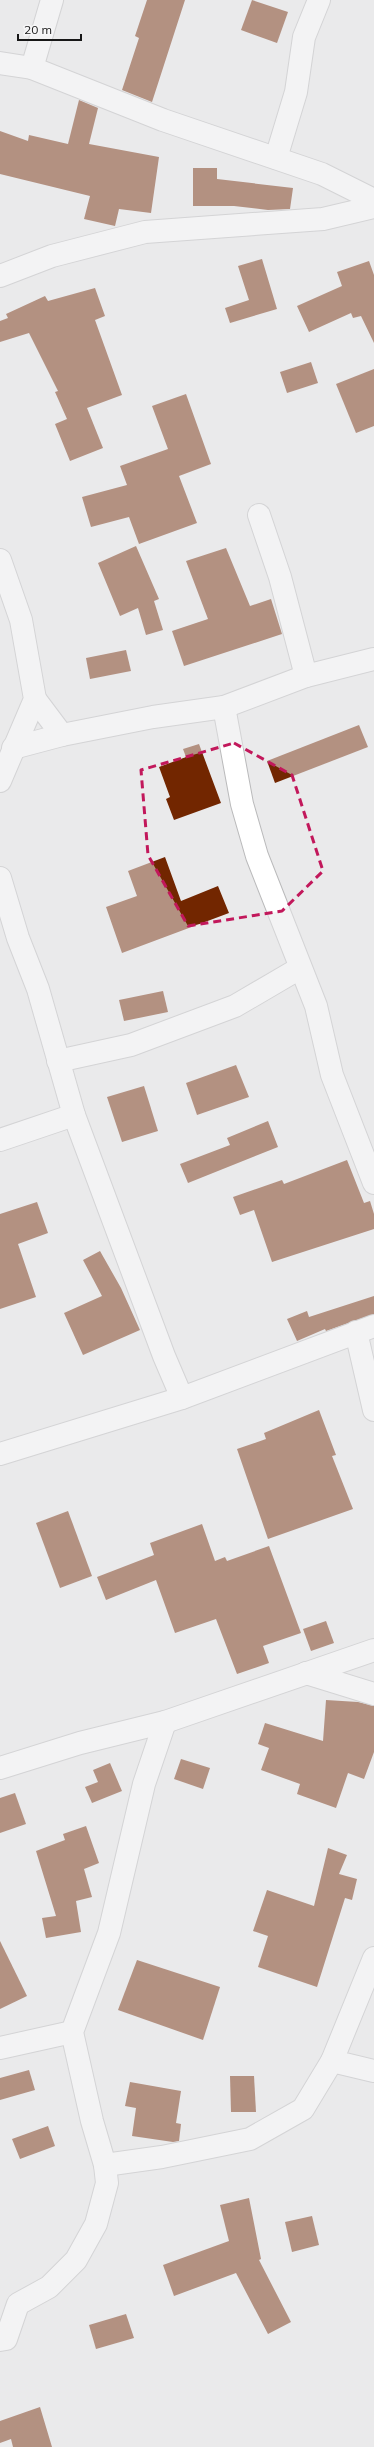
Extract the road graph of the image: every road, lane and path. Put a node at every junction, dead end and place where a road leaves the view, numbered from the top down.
1 (52, 0) edge
2 (319, 0) edge
3 (0, 63) edge
4 (32, 68) junction
5 (276, 158) junction
6 (374, 200) edge
7 (374, 207) edge
8 (0, 276) edge
9 (259, 515) dead end
10 (0, 560) edge
11 (374, 659) edge
12 (306, 676) junction
13 (35, 699) junction
14 (224, 707) junction
15 (62, 735) junction
16 (13, 748) junction
17 (0, 781) edge
18 (0, 878) edge
19 (300, 968) junction
20 (58, 1061) junction
21 (74, 1115) junction
22 (0, 1140) edge
23 (374, 1183) edge
24 (365, 1329) edge
25 (182, 1398) junction
26 (374, 1410) edge
27 (0, 1454) edge
28 (374, 1650) edge
29 (306, 1673) junction
30 (374, 1694) edge
31 (164, 1722) junction
32 (0, 1768) edge
33 (374, 1958) edge
34 (72, 2032) junction
35 (0, 2048) edge
36 (332, 2061) junction
37 (374, 2070) edge
38 (105, 2165) junction
39 (0, 2340) edge

1 - 4 street
2 - 5 street
3 - 4 street
4 - 5 street
5 - 6 street
7 - 8 street
9 - 12 street
10 - 13 street
11 - 12 street
12 - 14 street
13 - 15 street
13 - 16 street
14 - 15 street
14 - 19 street
15 - 16 street
16 - 17 street
18 - 20 street
19 - 20 street
19 - 23 street
20 - 21 street
21 - 22 street
21 - 25 street
24 - 25 street
24 - 26 street
25 - 27 street
28 - 29 street
29 - 30 street
29 - 31 street
31 - 32 street
31 - 34 street
33 - 36 street
34 - 35 street
34 - 38 street
36 - 37 street
36 - 38 street
38 - 39 street

